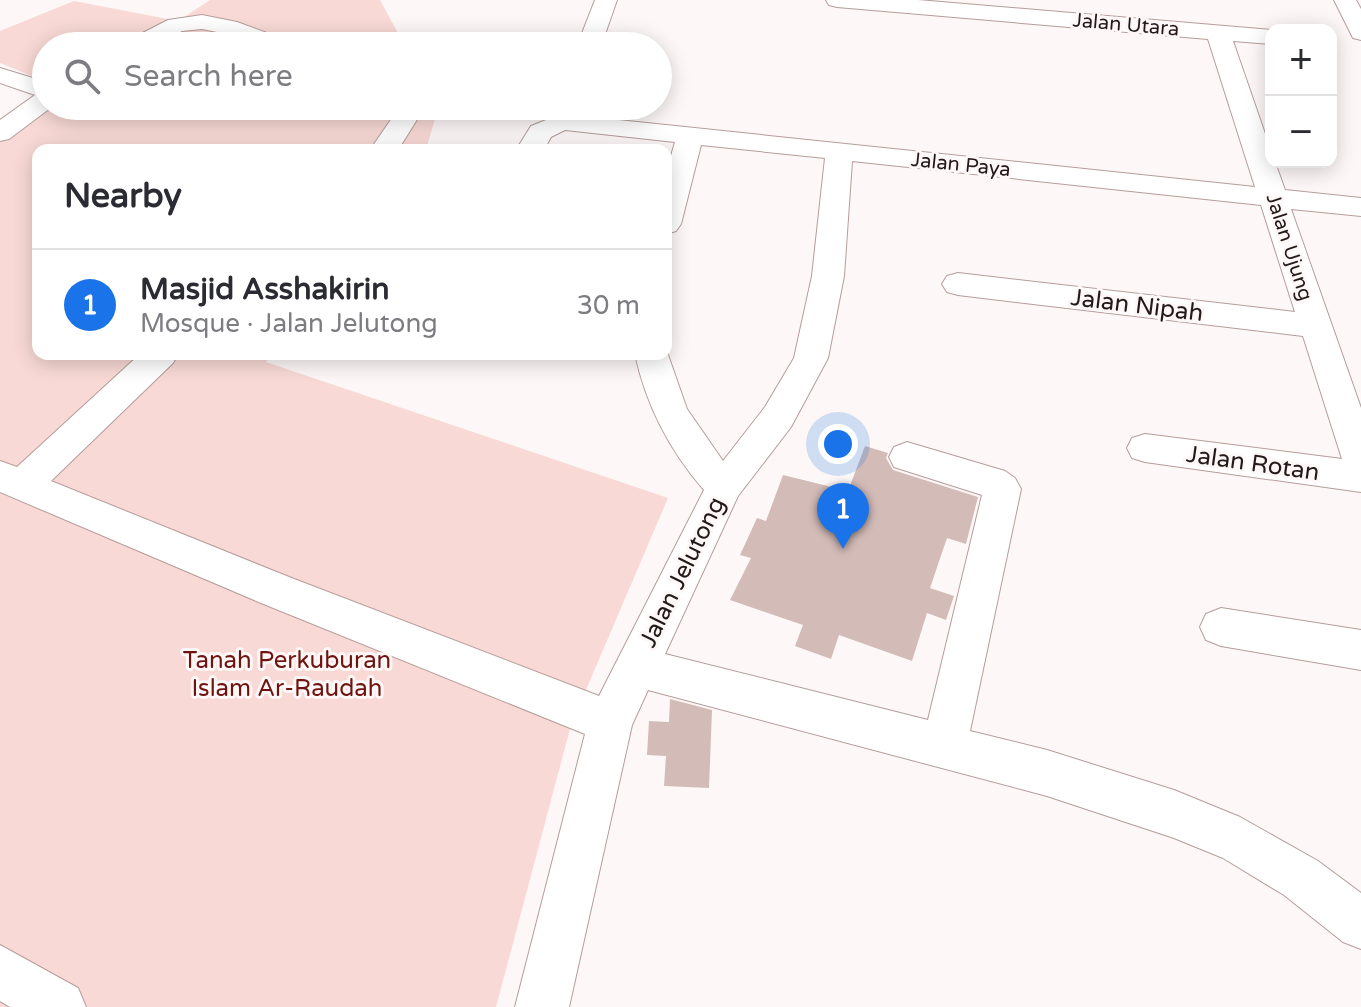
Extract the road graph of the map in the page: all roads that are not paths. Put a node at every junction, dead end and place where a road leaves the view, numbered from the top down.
1 (606, 0) edge
2 (837, 0) edge
3 (1345, 0) edge
4 (871, 1) edge
5 (1052, 9) edge
6 (160, 32) edge
7 (240, 32) edge
8 (594, 32) edge
9 (1218, 33) junction
10 (1265, 37) edge
11 (1356, 40) edge
12 (0, 75) edge
13 (32, 85) edge
14 (32, 109) edge
15 (404, 120) edge
16 (556, 120) edge
17 (598, 120) edge
18 (0, 133) edge
19 (690, 136) junction
20 (388, 144) edge
21 (533, 144) edge
22 (839, 151) junction
23 (1273, 197) junction
24 (672, 202) edge
25 (1361, 207) edge
26 (958, 284) dead end
27 (1316, 326) junction
28 (154, 360) edge
29 (654, 360) edge
30 (1145, 448) dead end
31 (907, 457) dead end
32 (1361, 461) edge
33 (1361, 477) edge
34 (11, 481) edge
35 (724, 487) junction
36 (1221, 627) dead end
37 (1361, 650) edge
38 (636, 667) junction
39 (610, 722) junction
40 (944, 746) junction
41 (1361, 924) edge
42 (0, 971) edge
43 (59, 1007) edge
44 (542, 1007) edge

1 - 8 street
2 - 4 street, Jalan Utara
3 - 11 street
4 - 5 street, Jalan Utara
5 - 9 street, Jalan Utara
6 - 7 street
9 - 10 street, Jalan Utara
9 - 23 street, Jalan Ujung
12 - 13 street
14 - 18 street
15 - 20 street
16 - 21 street
17 - 19 street, Jalan Paya
19 - 22 street, Jalan Paya
19 - 24 street
22 - 23 street, Jalan Paya
22 - 35 street, Jalan Jelutong
23 - 25 street, Jalan Paya
23 - 27 street, Jalan Ujung
26 - 27 street, Jalan Nipah
27 - 32 street, Jalan Ujung
28 - 34 street
29 - 35 street
30 - 33 street, Jalan Rotan
31 - 40 street
34 - 39 street
35 - 38 street, Jalan Jelutong
36 - 37 street
38 - 39 street, Jalan Jelutong
38 - 40 street
39 - 44 street, Jalan Jelutong
40 - 41 street
42 - 43 street

